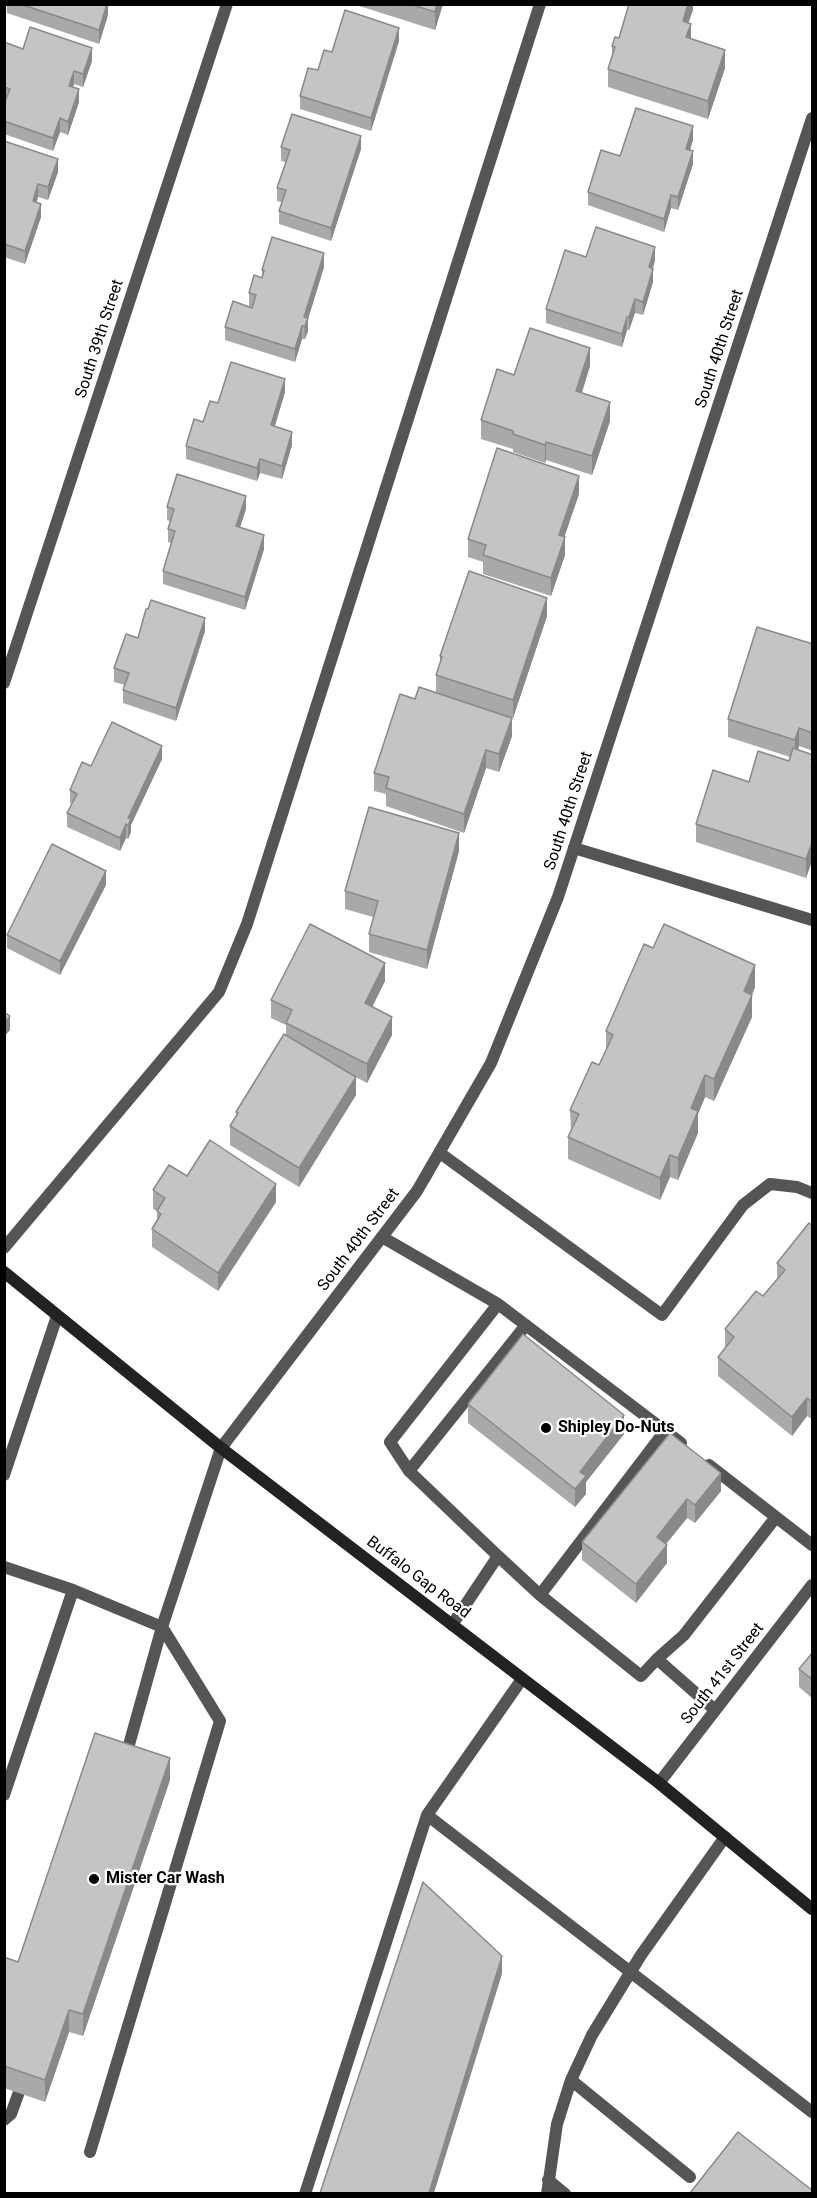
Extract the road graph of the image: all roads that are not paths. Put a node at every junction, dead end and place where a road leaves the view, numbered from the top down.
1 (227, 4) edge
2 (540, 4) edge
3 (813, 118) edge
4 (4, 684) edge
5 (574, 848) junction
6 (813, 920) edge
7 (440, 1153) junction
8 (813, 1193) edge
9 (382, 1237) junction
10 (4, 1248) edge
11 (4, 1272) edge
12 (498, 1304) junction
13 (57, 1316) junction
14 (526, 1325) junction
15 (665, 1431) junction
16 (221, 1448) junction
17 (409, 1471) junction
18 (4, 1475) edge
19 (776, 1517) junction
20 (813, 1545) edge
21 (498, 1556) junction
22 (4, 1567) edge
23 (813, 1585) edge
24 (73, 1590) junction
25 (540, 1595) junction
26 (452, 1625) junction
27 (162, 1627) junction
28 (657, 1659) junction
29 (522, 1679) junction
30 (715, 1710) junction
31 (123, 1764) edge
32 (659, 1783) junction
33 (4, 1796) edge
34 (428, 1815) junction
35 (725, 1837) junction
36 (813, 1909) edge
37 (630, 1973) junction
38 (571, 2080) junction
39 (19, 2092) edge
40 (813, 2112) edge
41 (4, 2120) edge
42 (90, 2152) dead end
43 (690, 2177) dead end
44 (548, 2180) junction
45 (305, 2193) edge
46 (547, 2193) edge
47 (565, 2193) edge

1 - 4 street, South 39th Street
2 - 10 street
3 - 5 street, South 40th Street
5 - 6 street
5 - 7 street, South 40th Street
7 - 8 street
7 - 9 street, South 40th Street
9 - 12 street
9 - 16 street, South 40th Street
11 - 13 main road, Buffalo Gap Road
12 - 14 street
12 - 17 street
13 - 16 main road, Buffalo Gap Road
13 - 18 street
14 - 15 street
14 - 17 street
15 - 19 street
15 - 25 street
16 - 26 main road, Buffalo Gap Road
16 - 27 street, South 40th Street
17 - 21 street
19 - 20 street
19 - 28 street
21 - 25 street
21 - 26 street
22 - 24 street
23 - 30 street, South 41st Street
24 - 27 street
24 - 33 street
25 - 28 street
26 - 29 main road, Buffalo Gap Road
27 - 31 street, South 40th Street
27 - 42 street
28 - 30 street
29 - 32 main road, Buffalo Gap Road
29 - 34 street
30 - 32 street, South 41st Street
32 - 35 main road, Buffalo Gap Road
34 - 37 street
34 - 45 street
35 - 36 main road, Buffalo Gap Road
35 - 37 street
37 - 38 street
37 - 40 street
38 - 43 street
38 - 44 street
39 - 41 street
44 - 46 street
44 - 47 street

